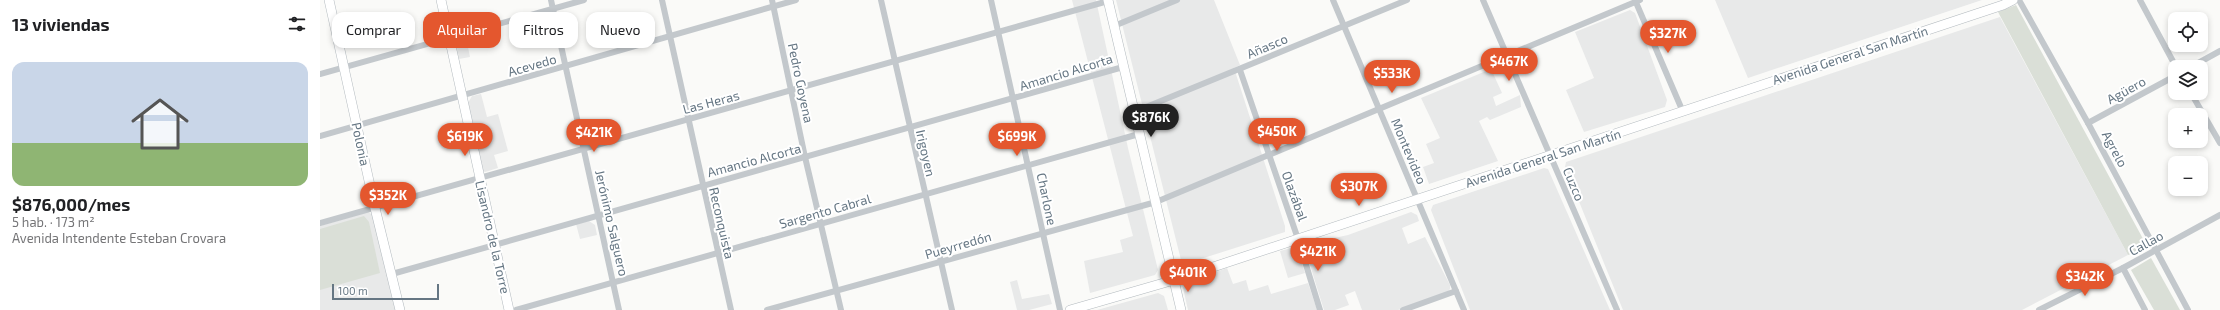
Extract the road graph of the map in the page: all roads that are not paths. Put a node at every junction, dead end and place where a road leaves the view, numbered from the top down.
1 (329, 0) edge
2 (441, 0) edge
3 (551, 0) edge
4 (584, 0) edge
5 (662, 0) edge
6 (796, 0) edge
7 (881, 0) edge
8 (991, 0) edge
9 (1108, 0) edge
10 (1177, 0) edge
11 (1333, 0) edge
12 (1407, 0) edge
13 (1483, 0) edge
14 (2013, 0) edge
15 (2019, 0) edge
16 (2140, 0) edge
17 (1637, 1) edge
18 (773, 3) edge
19 (553, 8) junction
20 (444, 12) edge
21 (501, 23) edge
22 (1114, 26) junction
23 (1344, 26) junction
24 (999, 33) junction
25 (670, 37) junction
26 (423, 45) edge
27 (452, 48) edge
28 (2220, 50) edge
29 (1507, 55) junction
30 (2172, 60) edge
31 (2203, 60) edge
32 (894, 62) junction
33 (566, 66) junction
34 (344, 67) junction
35 (1123, 67) junction
36 (1240, 70) junction
37 (320, 74) edge
38 (2168, 80) edge
39 (791, 91) junction
40 (464, 96) junction
41 (1012, 99) junction
42 (2195, 100) edge
43 (1380, 110) junction
44 (1134, 112) junction
45 (1683, 112) junction
46 (687, 120) junction
47 (2088, 123) junction
48 (357, 126) junction
49 (909, 127) junction
50 (1139, 134) junction
51 (320, 136) edge
52 (2220, 143) edge
53 (584, 149) junction
54 (1269, 156) junction
55 (1550, 156) junction
56 (805, 157) junction
57 (1029, 166) junction
58 (479, 178) junction
59 (702, 185) junction
60 (925, 194) junction
61 (1417, 199) junction
62 (1156, 202) junction
63 (375, 208) junction
64 (2220, 215) edge
65 (599, 216) junction
66 (320, 224) edge
67 (821, 224) junction
68 (1043, 232) junction
69 (1298, 239) junction
70 (494, 246) junction
71 (2156, 250) junction
72 (718, 253) junction
73 (940, 261) junction
74 (2123, 268) junction
75 (392, 274) junction
76 (1174, 280) junction
77 (614, 282) junction
78 (837, 290) junction
79 (1456, 291) junction
80 (400, 310) edge
81 (509, 310) edge
82 (516, 310) edge
83 (619, 310) edge
84 (731, 310) edge
85 (767, 310) edge
86 (841, 310) edge
87 (952, 310) edge
88 (1060, 310) edge
89 (1070, 310) edge
90 (1181, 310) edge
91 (1320, 310) edge
92 (1404, 310) edge
93 (1464, 310) edge
94 (1617, 310) edge
95 (2039, 310) edge
96 (2145, 310) edge
97 (2188, 310) edge

1 - 34 street, Polonia
2 - 20 street, Lisandro de la Torre
3 - 19 street, Jerónimo Salguero
4 - 19 street
5 - 25 street, Reconquista
6 - 18 street, Acevedo
7 - 32 street, Irigoyen
8 - 24 street, Charlone
9 - 22 street
9 - 24 street, Las Heras
10 - 22 street
11 - 23 street, Montevideo
12 - 23 street, Añasco
13 - 29 street, Cuzco
14 - 45 street, Avenida General San Martín
15 - 47 street, Agrelo
16 - 30 street
17 - 29 street, Pueyrredón
17 - 45 street
18 - 25 street, Acevedo
18 - 39 street, Pedro Goyena
19 - 21 street
19 - 33 street, Jerónimo Salguero
22 - 35 street
23 - 36 street, Añasco
23 - 43 street, Montevideo
24 - 32 street, Las Heras
24 - 41 street, Charlone
25 - 33 street, Acevedo
25 - 46 street, Reconquista
26 - 34 street
27 - 40 street, Lisandro de la Torre
28 - 31 street
29 - 43 street, Pueyrredón
29 - 55 street, Cuzco
32 - 39 street, Las Heras
32 - 49 street, Irigoyen
33 - 40 street, Acevedo
33 - 53 street, Jerónimo Salguero
34 - 37 street
34 - 48 street, Polonia
35 - 41 street, Amancio Alcorta
35 - 44 street
36 - 44 street, Añasco
36 - 54 street, Olazábal
38 - 47 street, Agüero
39 - 46 street, Las Heras
39 - 56 street, Pedro Goyena
40 - 48 street, Acevedo
40 - 58 street, Lisandro de la Torre
41 - 49 street, Amancio Alcorta
41 - 57 street, Charlone
42 - 52 street
43 - 54 street, Pueyrredón
43 - 61 street, Montevideo
44 - 50 street
45 - 55 street, Avenida General San Martín
46 - 53 street, Las Heras
46 - 59 street, Reconquista
47 - 71 street, Agrelo
48 - 51 street, Acevedo
48 - 63 street, Polonia
49 - 56 street, Amancio Alcorta
49 - 60 street, Irigoyen
50 - 57 street, Sargento Cabral
50 - 62 street
53 - 58 street, Las Heras
53 - 65 street, Jerónimo Salguero
54 - 62 street, Pueyrredón
54 - 69 street, Olazábal
55 - 61 street, Avenida General San Martín
55 - 94 street, Cuzco
56 - 59 street, Amancio Alcorta
56 - 67 street, Pedro Goyena
57 - 60 street, Sargento Cabral
57 - 68 street, Charlone
58 - 63 street, Las Heras
58 - 70 street, Lisandro de la Torre
59 - 65 street, Amancio Alcorta
59 - 72 street, Reconquista
60 - 67 street, Sargento Cabral
60 - 73 street, Irigoyen
61 - 69 street, Avenida General San Martín
61 - 79 street, Montevideo
62 - 68 street, Pueyrredón
62 - 76 street
63 - 66 street, Las Heras
63 - 75 street, Polonia
64 - 71 street, Callao
65 - 70 street, Amancio Alcorta
65 - 77 street, Jerónimo Salguero
67 - 72 street, Sargento Cabral
67 - 78 street, Pedro Goyena
68 - 73 street, Pueyrredón
68 - 88 street, Charlone
69 - 76 street, Avenida General San Martín
69 - 91 street, Olazábal
70 - 75 street, Amancio Alcorta
70 - 81 street, Lisandro de la Torre
71 - 74 street, Callao
71 - 97 street, Agrelo
72 - 77 street, Sargento Cabral
72 - 84 street, Reconquista
73 - 78 street, Pueyrredón
73 - 87 street, Irigoyen
74 - 95 street, Callao
74 - 96 street
75 - 80 street, Polonia
76 - 89 street, Avenida General San Martín
76 - 90 street
77 - 82 street, Sargento Cabral
77 - 83 street, Jerónimo Salguero
78 - 85 street, Pueyrredón
78 - 86 street, Pedro Goyena
79 - 92 street
79 - 93 street, Montevideo

